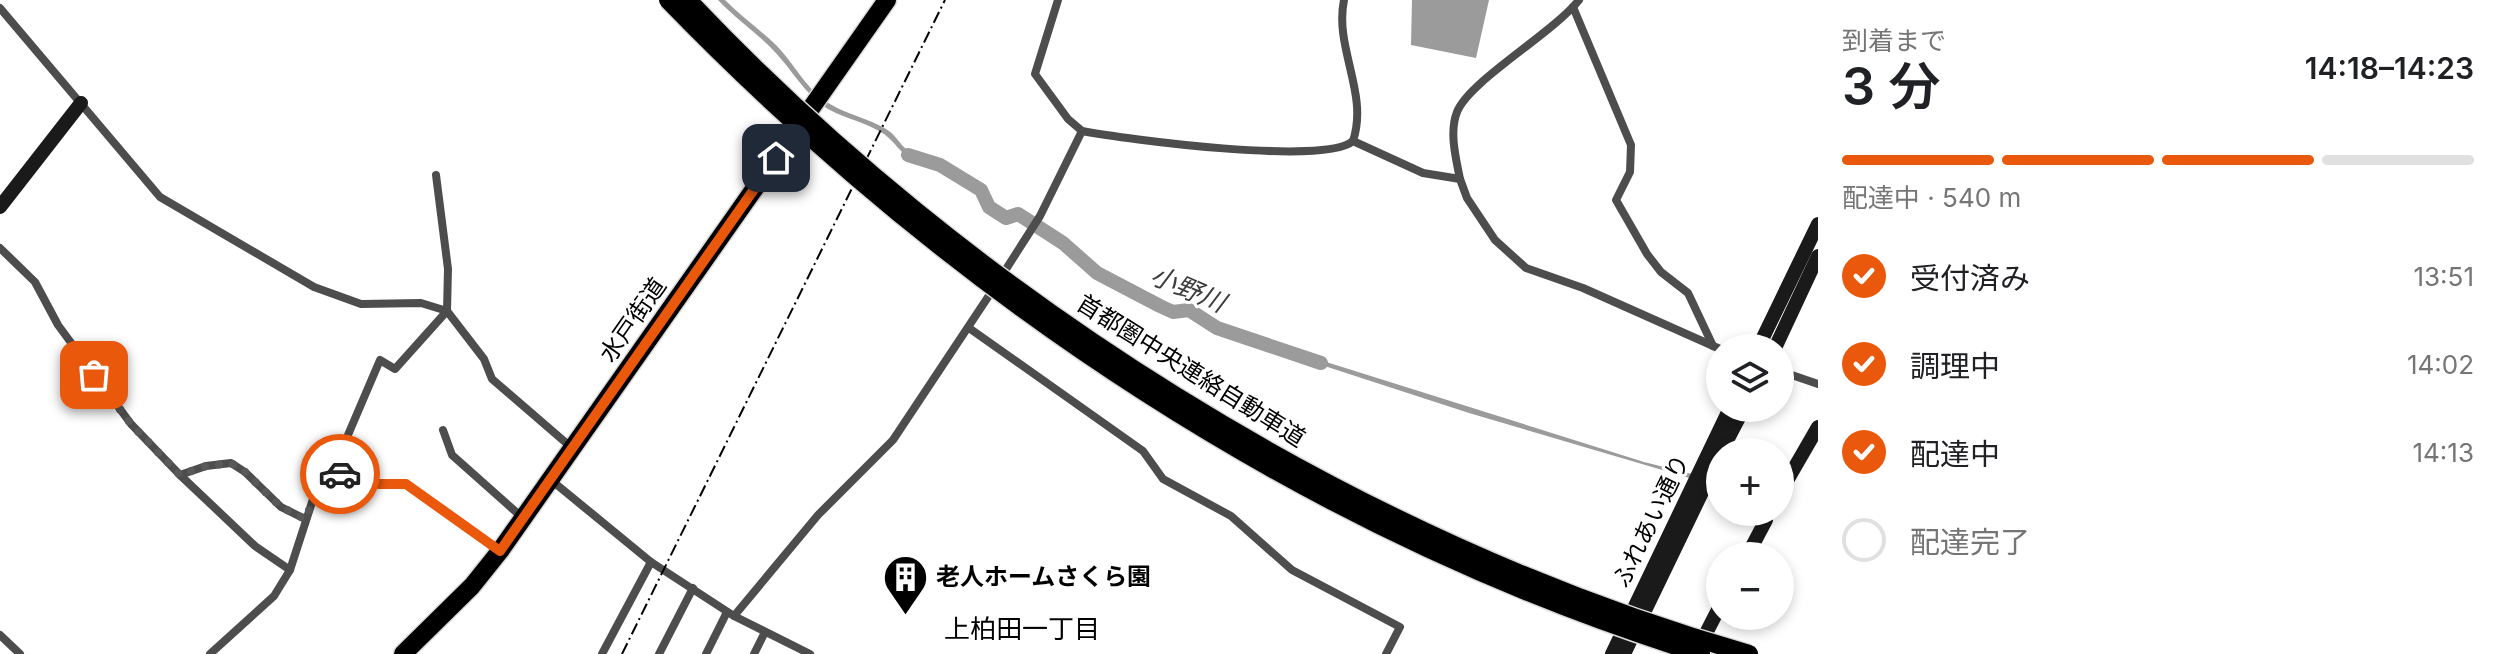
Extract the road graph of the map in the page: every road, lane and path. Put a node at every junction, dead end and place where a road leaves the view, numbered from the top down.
1 (668, 0) edge
2 (688, 0) edge
3 (887, 0) edge
4 (1058, 0) edge
5 (1344, 0) edge
6 (1576, 4) edge
7 (0, 8) edge
8 (81, 103) junction
9 (1082, 131) junction
10 (1353, 141) junction
11 (436, 175) dead end
12 (1460, 179) junction
13 (0, 207) edge
14 (1818, 224) edge
15 (0, 248) edge
16 (1818, 256) edge
17 (447, 311) junction
18 (969, 328) junction
19 (1710, 334) edge
20 (1765, 334) edge
21 (1782, 334) edge
22 (1706, 343) edge
23 (1794, 376) edge
24 (1818, 384) edge
25 (1818, 427) edge
26 (443, 430) dead end
27 (573, 449) junction
28 (1794, 468) edge
29 (1706, 469) edge
30 (327, 471) junction
31 (180, 475) junction
32 (551, 480) junction
33 (1694, 496) junction
34 (305, 519) junction
35 (524, 519) junction
36 (500, 551) junction
37 (651, 562) junction
38 (290, 570) junction
39 (693, 588) junction
40 (730, 614) junction
41 (1708, 630) edge
42 (765, 632) junction
43 (0, 635) edge
44 (807, 653) edge
45 (20, 654) edge
46 (210, 654) edge
47 (403, 654) edge
48 (602, 654) edge
49 (659, 654) edge
50 (706, 654) edge
51 (754, 654) edge
52 (1386, 654) edge
53 (1612, 654) edge
54 (1624, 654) edge
55 (1695, 654) edge
56 (1701, 654) edge
57 (1749, 654) edge

1 - 56 highway, 首都圏中央連絡自動車道, bridge
2 - 57 highway, 首都圏中央連絡自動車道, bridge
3 - 27 highway, 水戸街道
4 - 9 street
5 - 10 street
6 - 12 street
6 - 19 street
7 - 8 street
8 - 13 street
8 - 17 street
9 - 10 street
9 - 18 street
10 - 12 street
11 - 17 street
12 - 22 street
14 - 20 street
15 - 31 street
16 - 21 street
17 - 27 street
17 - 30 street
18 - 40 street
18 - 52 street
23 - 24 street
25 - 28 street
26 - 35 street
27 - 32 highway, 水戸街道
29 - 33 street, ふれあい通り
30 - 34 street
30 - 36 street
31 - 34 street
31 - 38 street
32 - 35 highway, 水戸街道
32 - 37 street
33 - 53 street, ふれあい通り
33 - 54 street, ふれあい通り
34 - 38 street
35 - 36 highway, 水戸街道
36 - 47 highway, 水戸街道
37 - 39 street
37 - 48 street
38 - 46 street
39 - 40 street
39 - 49 street
40 - 42 street
40 - 50 street
41 - 55 street
42 - 44 street
42 - 51 street
43 - 45 street

